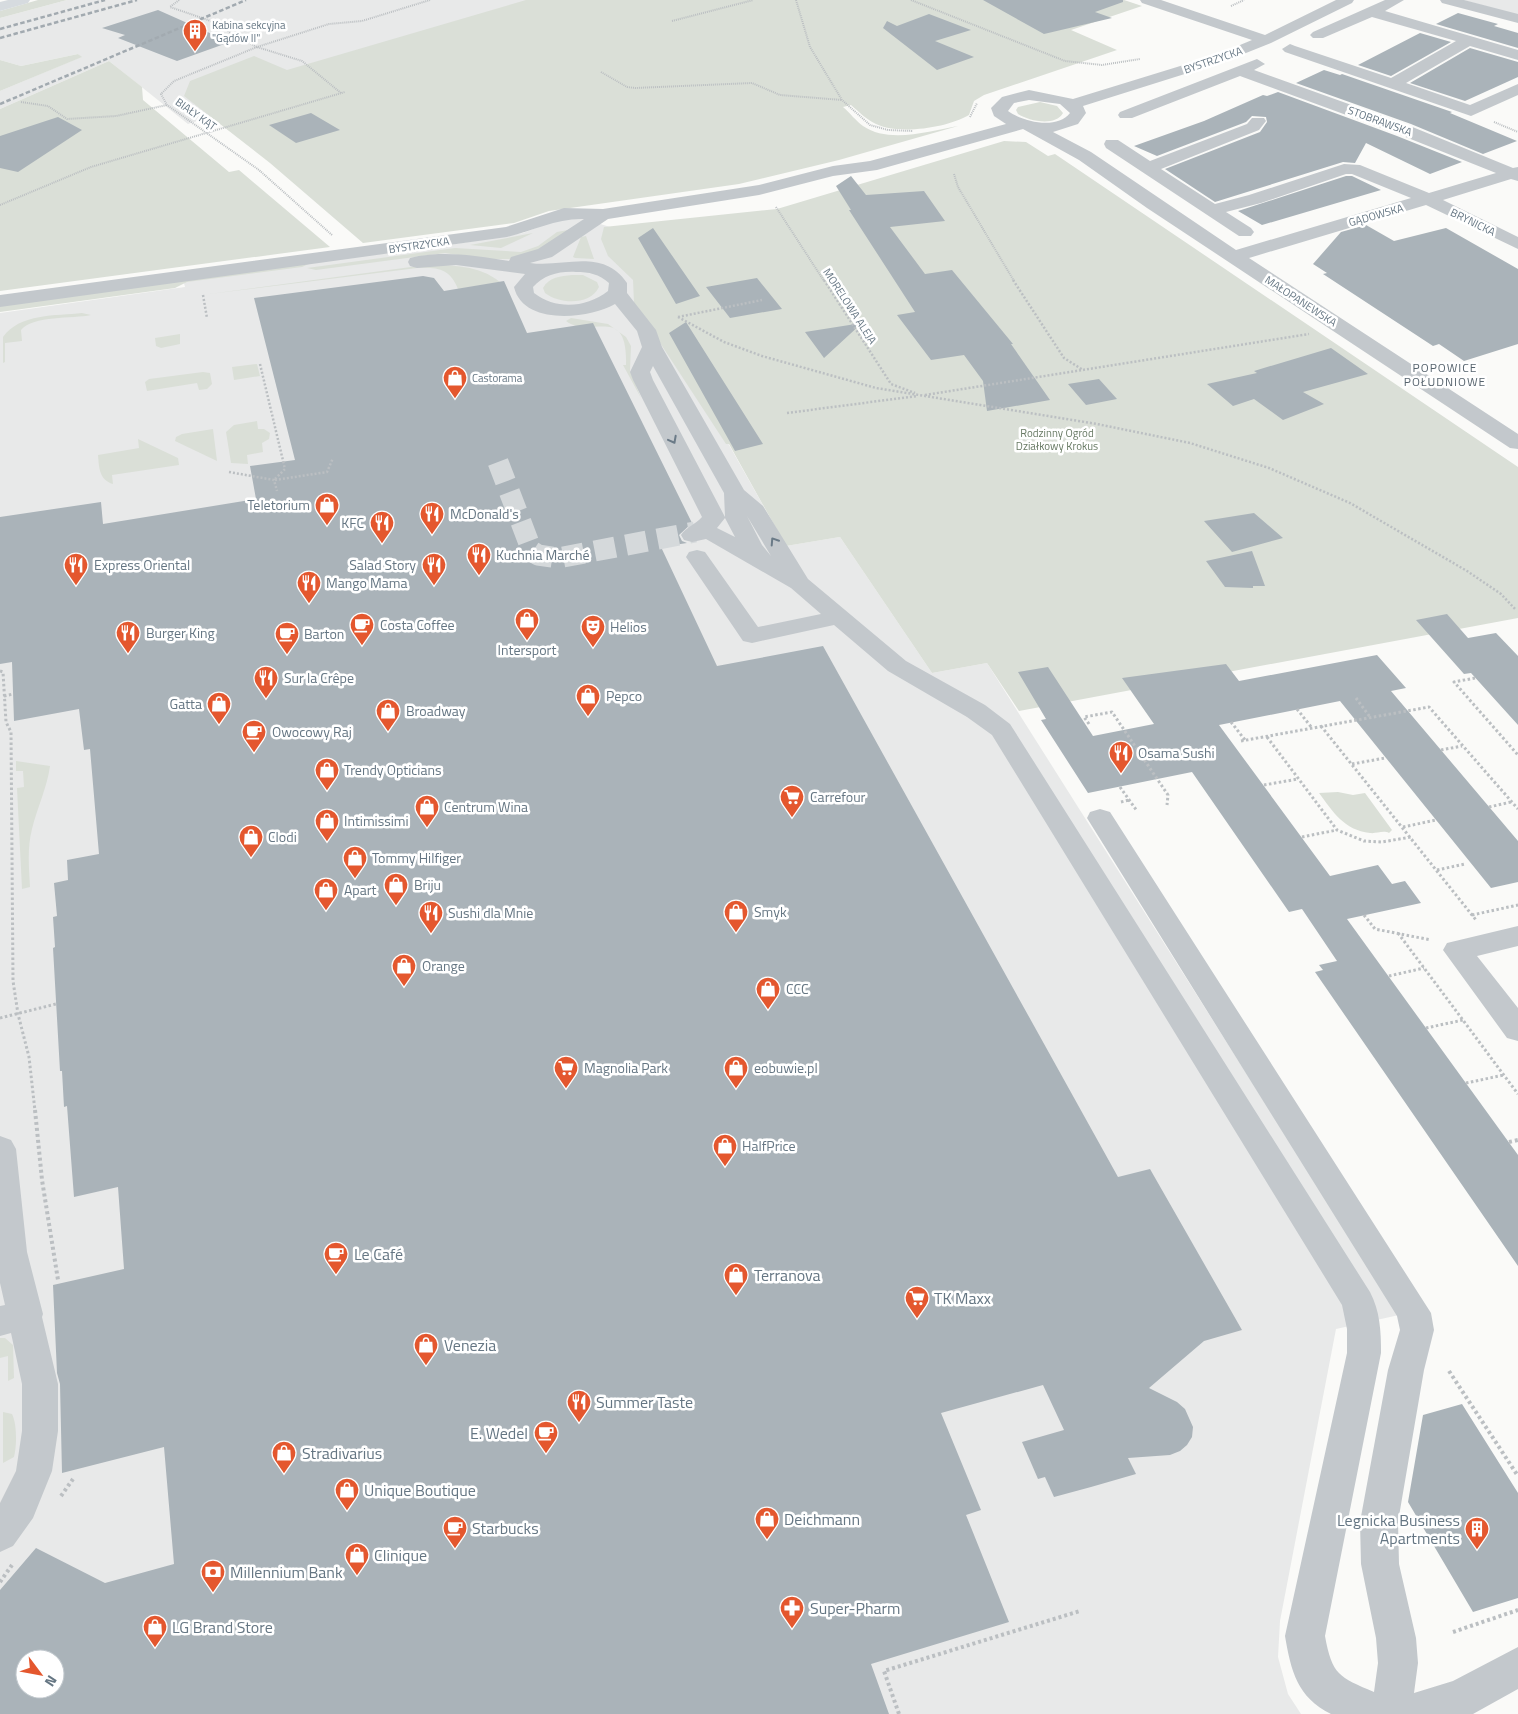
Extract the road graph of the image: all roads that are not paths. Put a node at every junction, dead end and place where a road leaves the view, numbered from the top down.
1 (23, 0) edge
2 (1146, 0) edge
3 (1347, 0) edge
4 (1397, 0) edge
5 (1447, 0) edge
6 (0, 7) edge
7 (1369, 11) junction
8 (1518, 19) edge
9 (1266, 40) junction
10 (1469, 40) junction
11 (1290, 49) junction
12 (1518, 55) edge
13 (1241, 71) junction
14 (1395, 83) junction
15 (1518, 90) edge
16 (1072, 104) junction
17 (1000, 113) junction
18 (1126, 115) dead end
19 (1070, 122) junction
20 (1258, 122) dead end
21 (1025, 126) junction
22 (1112, 144) dead end
23 (1085, 156) junction
24 (1148, 168) junction
25 (833, 172) junction
26 (1516, 174) edge
27 (1428, 200) junction
28 (1211, 210) junction
29 (603, 214) junction
30 (1245, 232) dead end
31 (592, 244) junction
32 (1518, 244) edge
33 (1234, 257) junction
34 (479, 263) junction
35 (550, 269) junction
36 (523, 287) junction
37 (617, 293) junction
38 (0, 301) edge
39 (571, 310) junction
40 (0, 318) edge
41 (652, 347) junction
42 (1518, 443) edge
43 (733, 490) junction
44 (695, 541) junction
45 (768, 567) junction
46 (799, 583) junction
47 (839, 617) junction
48 (1100, 818) dead end
49 (1506, 939) edge
50 (1518, 1030) edge
51 (0, 1149) edge
52 (13, 1317) edge
53 (0, 1534) edge
54 (1518, 1667) edge
55 (1377, 1714) edge
56 (1391, 1714) edge
57 (1411, 1714) edge

1 - 6 main road
2 - 9 street
3 - 9 street, BYSTRZYCKA
4 - 7 street
5 - 8 street
7 - 10 street
7 - 11 street
9 - 16 street, BYSTRZYCKA
10 - 12 street
10 - 14 street
11 - 13 street
11 - 14 street
13 - 18 street
13 - 26 street, STOBRAWSKA
14 - 15 street
16 - 17 street, BYSTRZYCKA
16 - 19 street
17 - 21 street, MAŁOPANEWSKA
17 - 25 street, BYSTRZYCKA
19 - 21 street
19 - 23 street, MAŁOPANEWSKA
20 - 24 street
21 - 23 street, MAŁOPANEWSKA
21 - 25 street, BYSTRZYCKA
22 - 24 street
23 - 33 street, MAŁOPANEWSKA
24 - 28 street
25 - 29 street, BYSTRZYCKA
26 - 27 street, GĄDOWSKA
27 - 28 street, BRYNICKA
27 - 32 street, BRYNICKA
27 - 33 street, GĄDOWSKA
28 - 30 street
29 - 31 street
29 - 38 street, BYSTRZYCKA
31 - 34 street
31 - 35 street
31 - 35 street
31 - 37 street
33 - 42 street, MAŁOPANEWSKA
34 - 35 street
34 - 36 street
34 - 40 street
35 - 36 street
36 - 39 street
37 - 39 street
37 - 41 street
39 - 41 street
41 - 43 street
41 -> 44 street
43 - 44 street
43 - 45 street
46 -> 43 street
44 - 45 street
44 - 47 street
45 - 46 street
46 - 47 street
47 - 55 street
48 - 56 street
49 - 50 street
51 - 52 street
52 - 53 street
54 - 57 street

